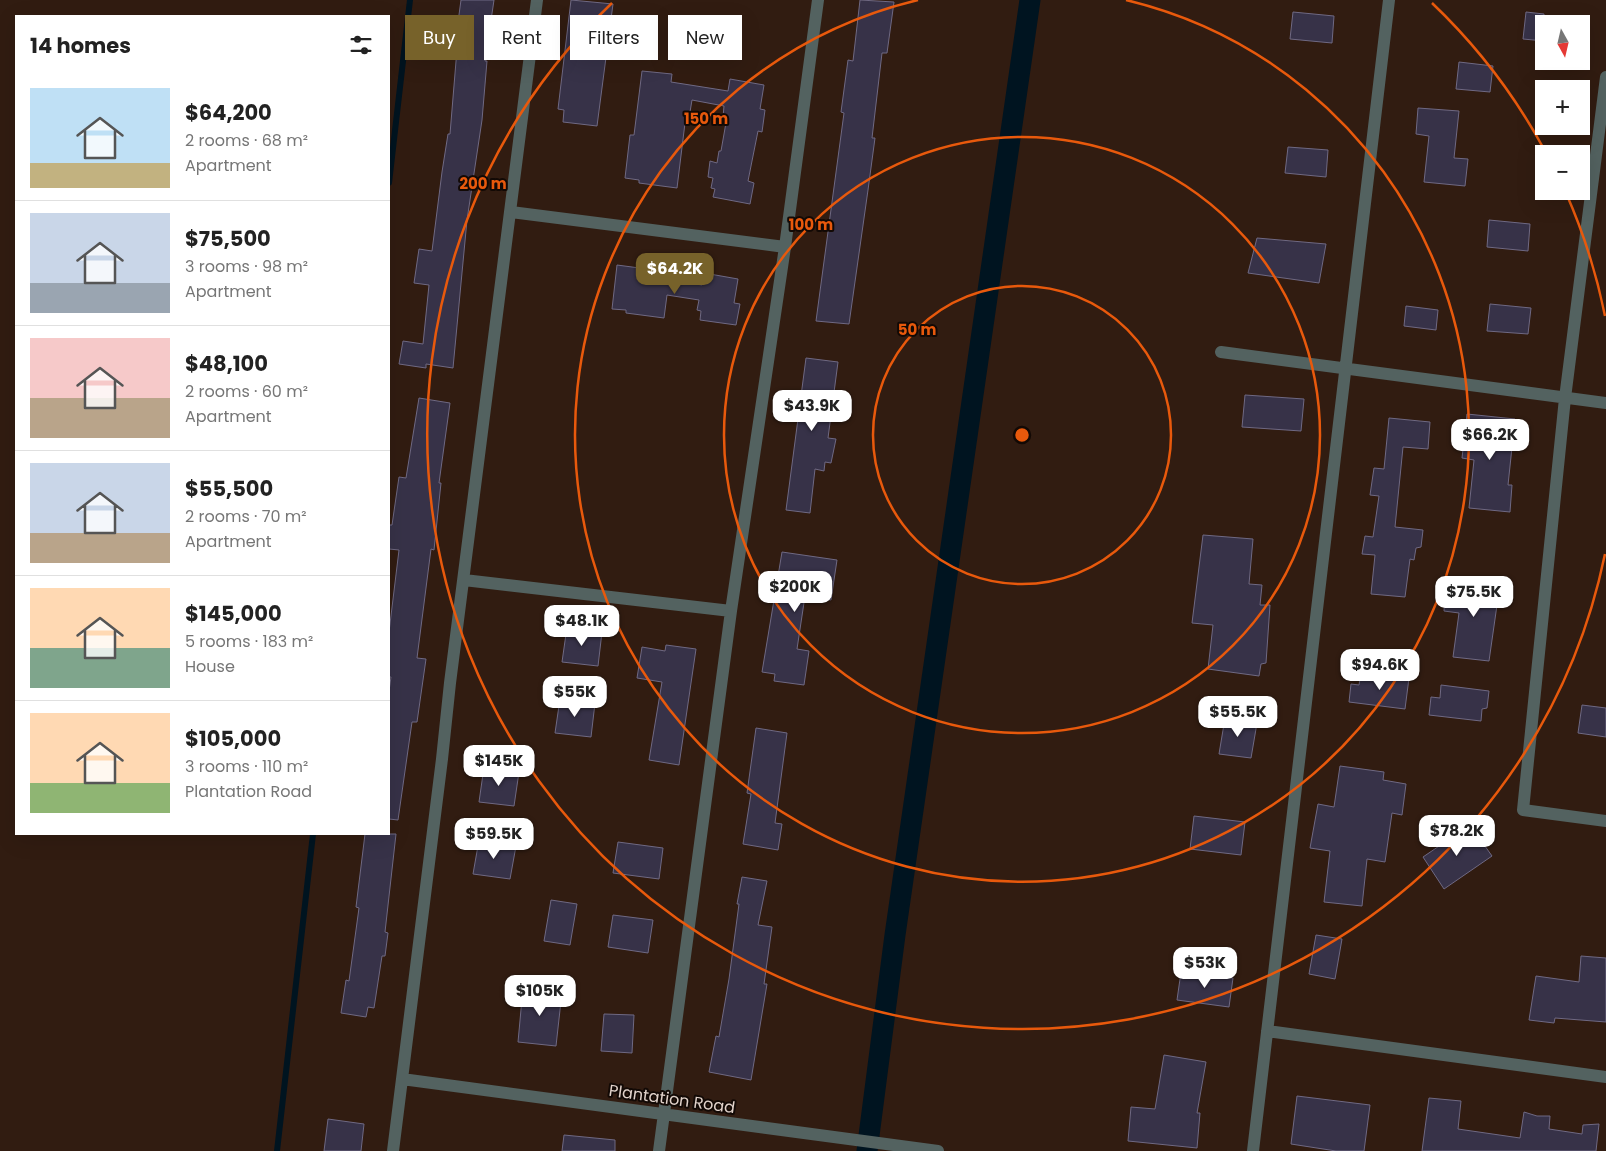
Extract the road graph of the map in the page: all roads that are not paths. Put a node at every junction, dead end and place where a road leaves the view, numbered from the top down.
1 (537, 0) edge
2 (818, 0) edge
3 (1389, 0) edge
4 (1606, 77) edge
5 (511, 212) junction
6 (785, 247) junction
7 (1221, 352) dead end
8 (1346, 369) junction
9 (1565, 398) junction
10 (1606, 404) edge
11 (464, 580) junction
12 (731, 611) junction
13 (1606, 821) edge
14 (1267, 1031) junction
15 (1606, 1077) edge
16 (402, 1079) junction
17 (664, 1115) junction
18 (393, 1151) edge
19 (659, 1151) edge
20 (938, 1151) edge
21 (1253, 1151) edge

1 - 5 street
2 - 6 street
3 - 8 street
4 - 9 street
5 - 6 street
5 - 11 street
6 - 12 street
7 - 8 street
8 - 9 street
8 - 14 street
9 - 10 street
9 - 13 street
11 - 12 street
11 - 16 street
12 - 17 street
14 - 15 street
14 - 21 street
16 - 17 street, Plantation Road
16 - 18 street
17 - 19 street
17 - 20 street, Plantation Road

